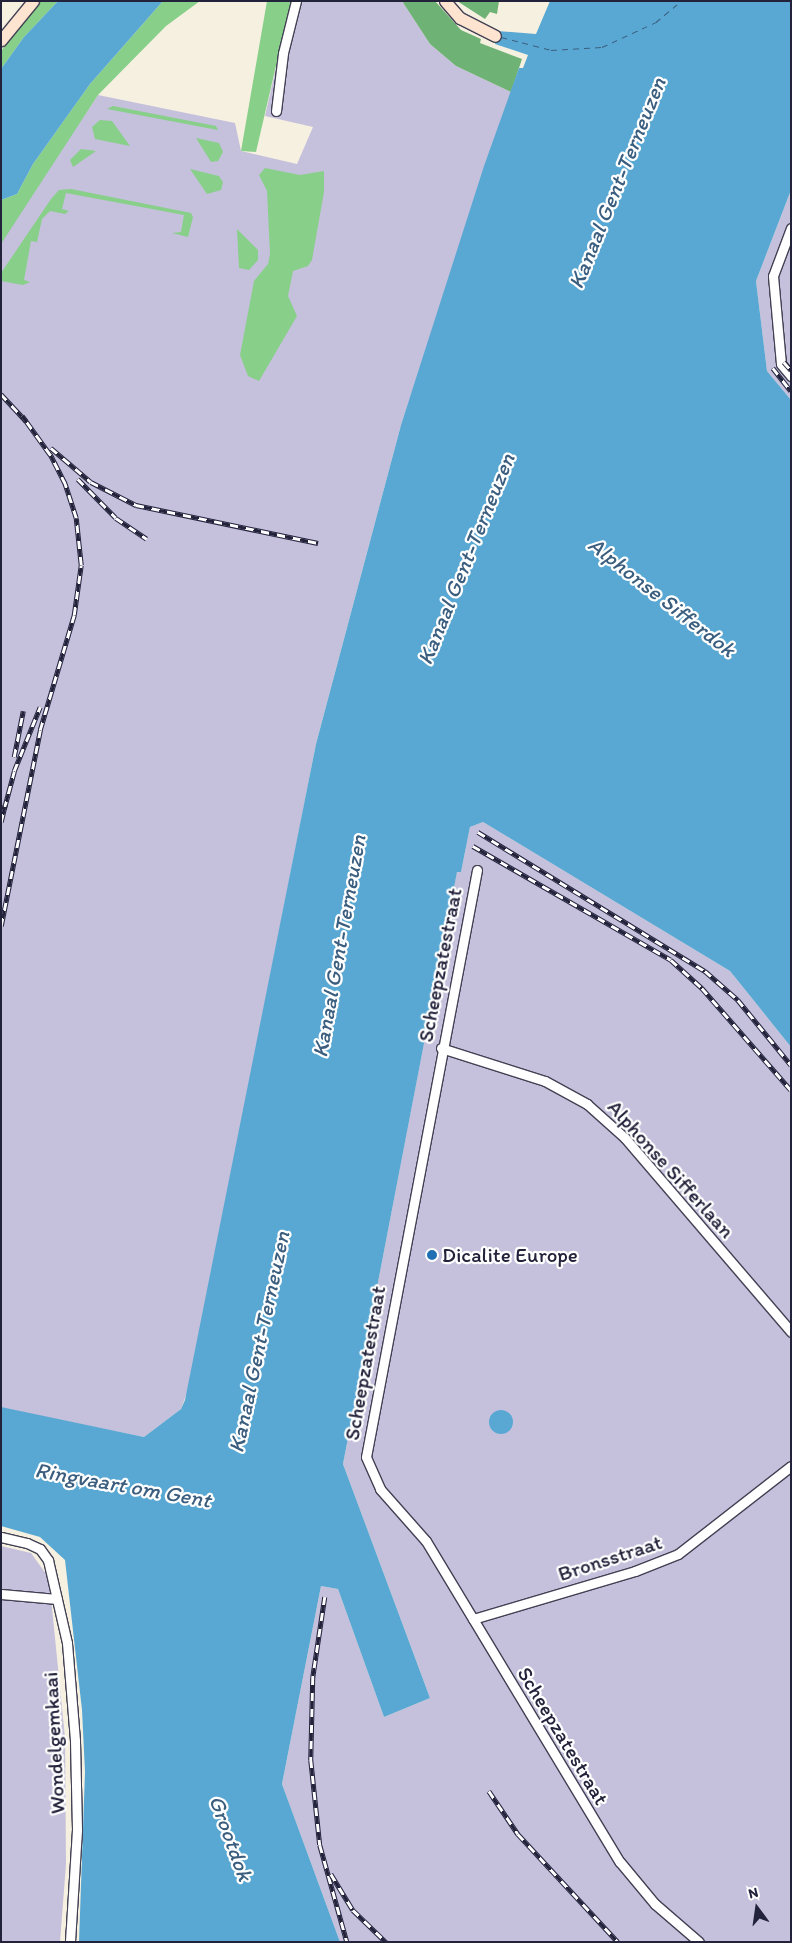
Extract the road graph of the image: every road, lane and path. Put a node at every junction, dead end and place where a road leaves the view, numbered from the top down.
1 (33, 1) edge
2 (296, 1) edge
3 (445, 1) edge
4 (495, 36) dead end
5 (1, 40) edge
6 (276, 111) dead end
7 (791, 228) edge
8 (791, 376) edge
9 (477, 870) dead end
10 (441, 1048) junction
11 (791, 1332) edge
12 (791, 1466) edge
13 (1, 1537) edge
14 (1, 1594) edge
15 (56, 1599) junction
16 (473, 1619) junction
17 (70, 1942) edge
18 (699, 1942) edge

1 - 5 main road
2 - 6 street
3 - 4 main road
7 - 8 street
9 - 10 street, Scheepzatestraat
10 - 11 street, Alphonse Sifferlaan
10 - 16 street, Scheepzatestraat
12 - 16 street, Bronsstraat
13 - 15 street, Wondelgemkaai
14 - 15 street
15 - 17 street, Wondelgemkaai
16 - 18 street, Scheepzatestraat

